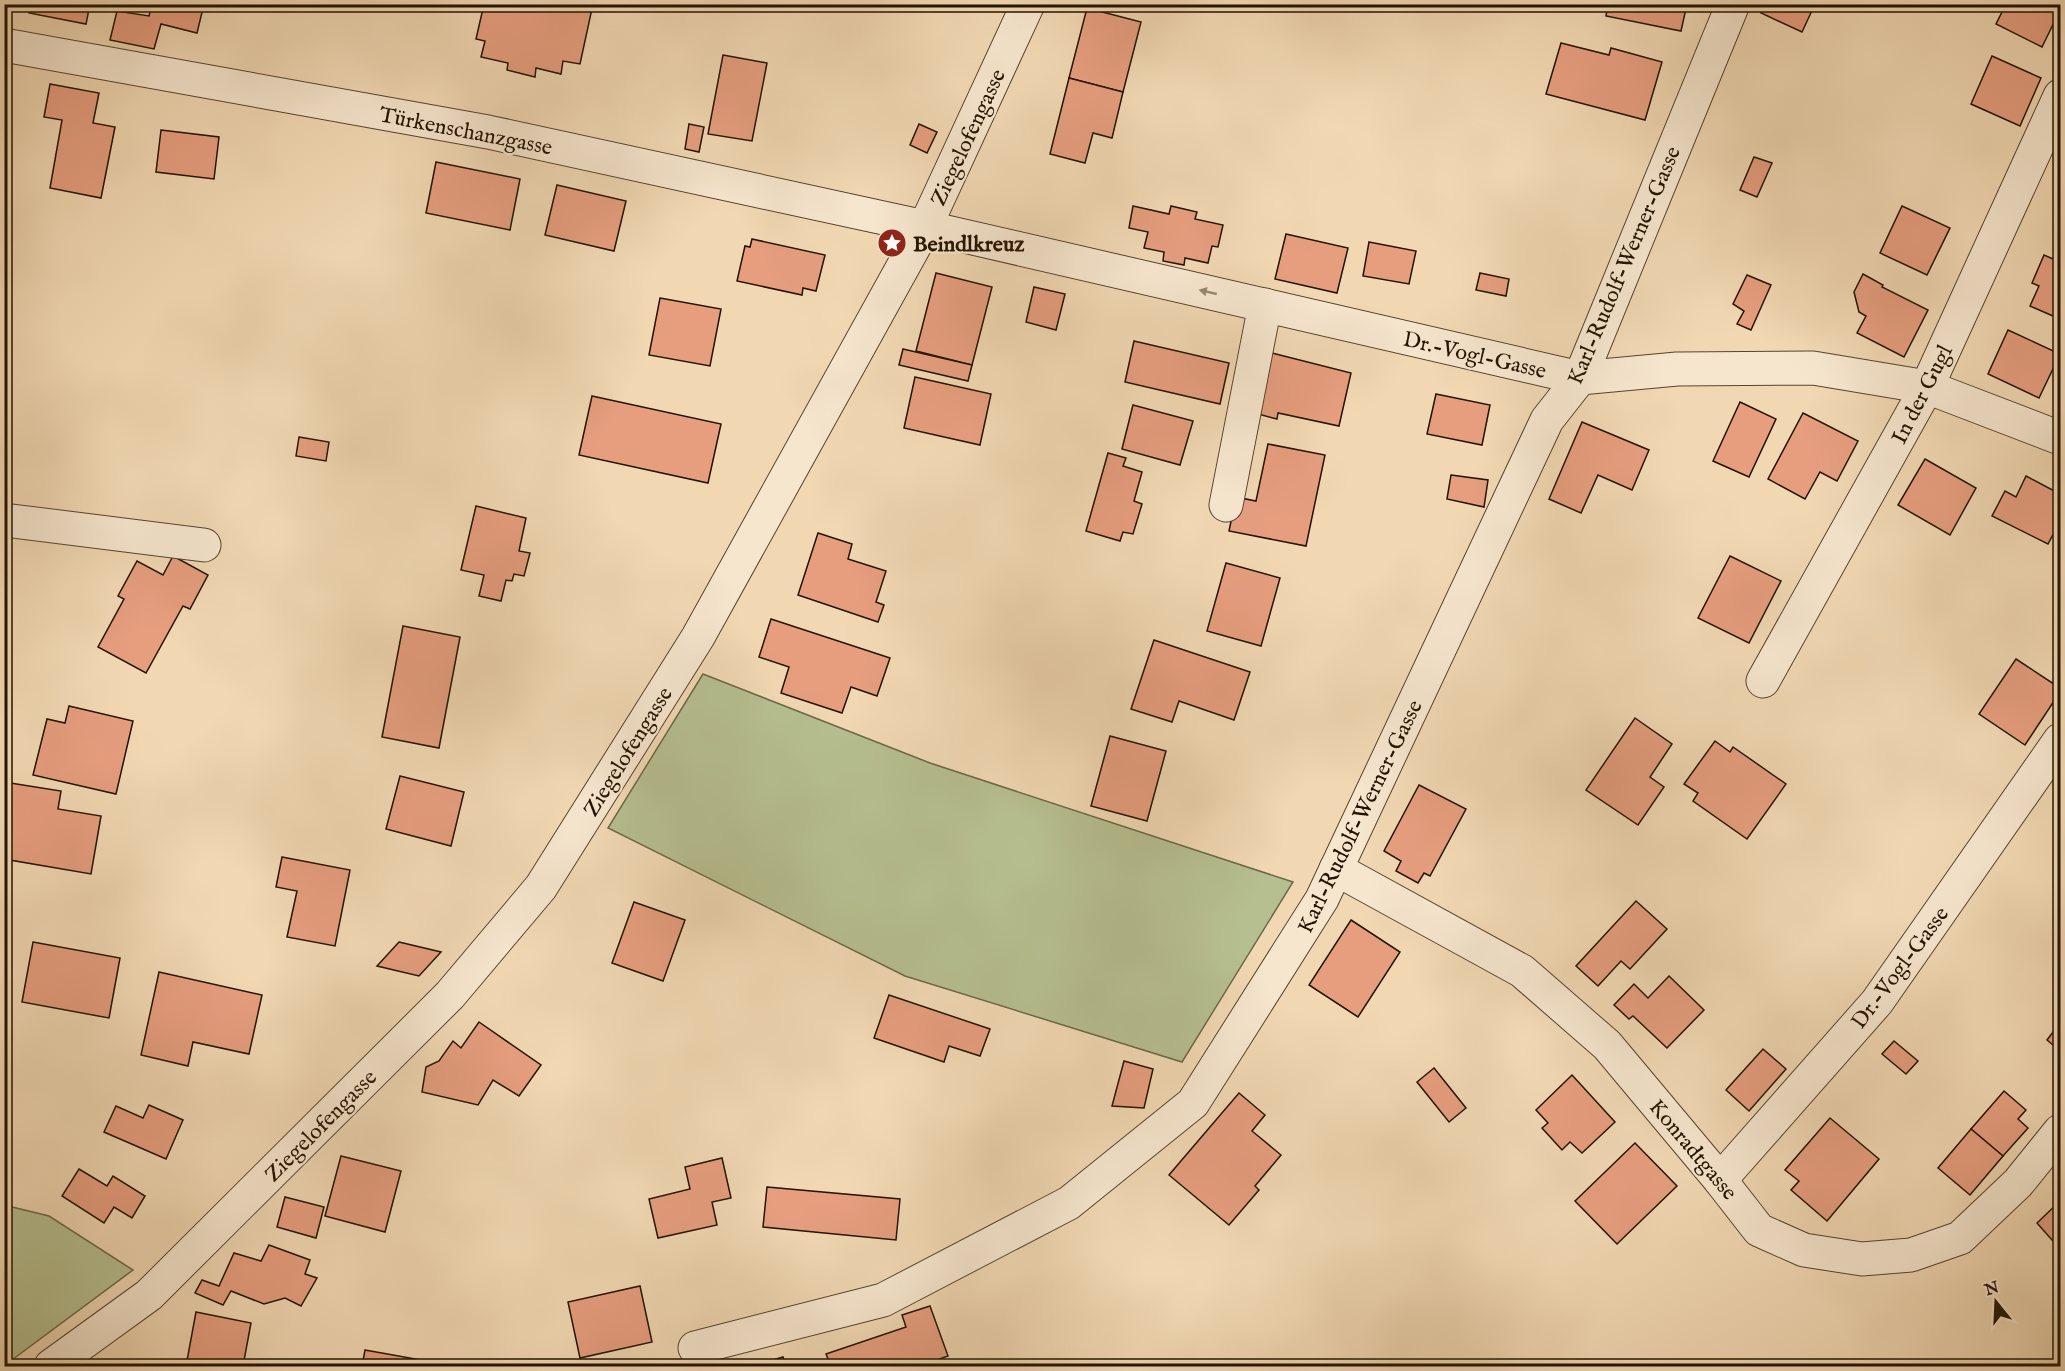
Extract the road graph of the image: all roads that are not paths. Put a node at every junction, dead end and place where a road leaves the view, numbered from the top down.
1 (1028, 4) edge
2 (1733, 4) edge
3 (4, 45) edge
4 (2061, 96) edge
5 (925, 227) junction
6 (1265, 305) junction
7 (1580, 378) junction
8 (1927, 387) junction
9 (2061, 438) edge
10 (1226, 505) dead end
11 (4, 520) edge
12 (204, 545) dead end
13 (1763, 681) dead end
14 (2061, 740) edge
15 (1336, 869) junction
16 (2061, 1131) edge
17 (1720, 1180) junction
18 (695, 1348) dead end
19 (51, 1366) edge

1 - 5 street, Ziegelofengasse
2 - 7 street, Karl-Rudolf-Werner-Gasse
3 - 5 street, Türkenschanzgasse
4 - 8 street, In der Gugl
6 -> 5 street, Dr.-Vogl-Gasse
5 - 19 street, Ziegelofengasse
6 - 7 street, Dr.-Vogl-Gasse
6 - 10 street
7 - 8 street, Dr.-Vogl-Gasse
7 - 15 street, Karl-Rudolf-Werner-Gasse
8 - 9 street, Dr.-Vogl-Gasse
8 - 13 street, In der Gugl
11 - 12 street
14 - 17 street, Dr.-Vogl-Gasse
15 - 17 street, Konradtgasse
15 - 18 street, Karl-Rudolf-Werner-Gasse
16 - 17 street, Konradtgasse

